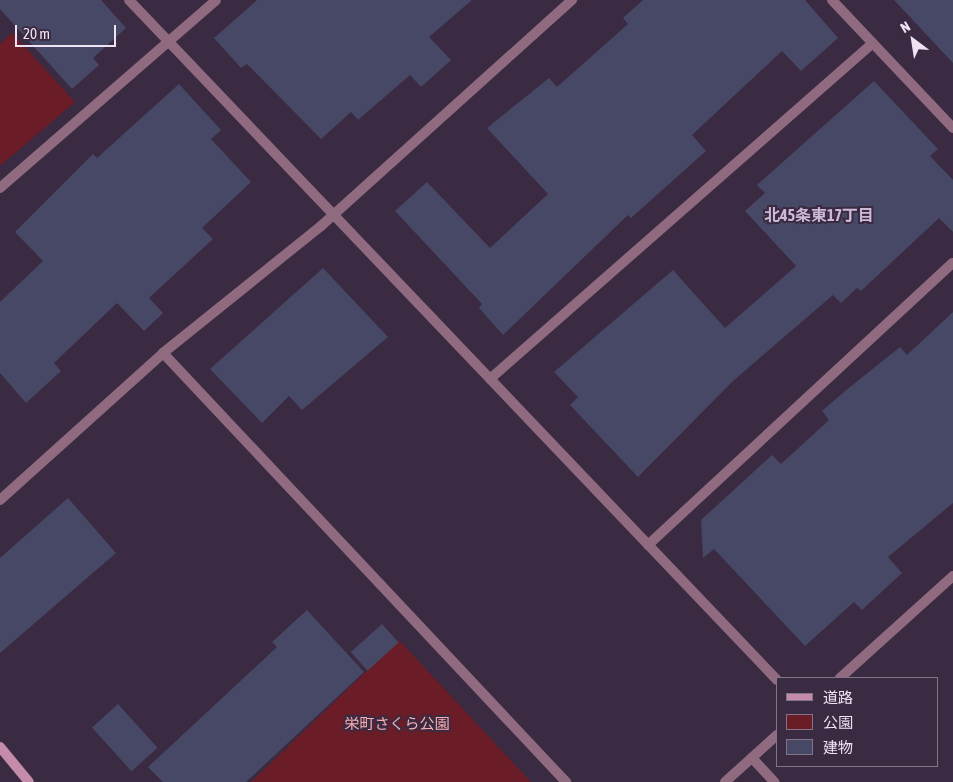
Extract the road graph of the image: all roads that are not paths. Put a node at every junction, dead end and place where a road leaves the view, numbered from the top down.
1 (129, 0) edge
2 (216, 0) edge
3 (572, 0) edge
4 (832, 0) edge
5 (169, 42) junction
6 (873, 44) junction
7 (953, 128) edge
8 (0, 188) edge
9 (334, 214) junction
10 (953, 263) edge
11 (163, 353) junction
12 (490, 379) junction
13 (0, 500) edge
14 (648, 545) junction
15 (953, 576) edge
16 (841, 677) edge
17 (776, 679) edge
18 (776, 736) edge
19 (0, 747) edge
20 (752, 758) junction
21 (29, 782) edge
22 (566, 782) edge
23 (725, 782) edge
24 (774, 782) edge

1 - 5 street
2 - 5 street
3 - 9 street
4 - 6 street
5 - 8 street
5 - 9 street
6 - 7 street
6 - 12 street
9 - 11 street
9 - 12 street
10 - 14 street
11 - 13 street
11 - 22 street
12 - 14 street
14 - 17 street
15 - 16 street
18 - 20 street
19 - 21 street
20 - 23 street
20 - 24 street

